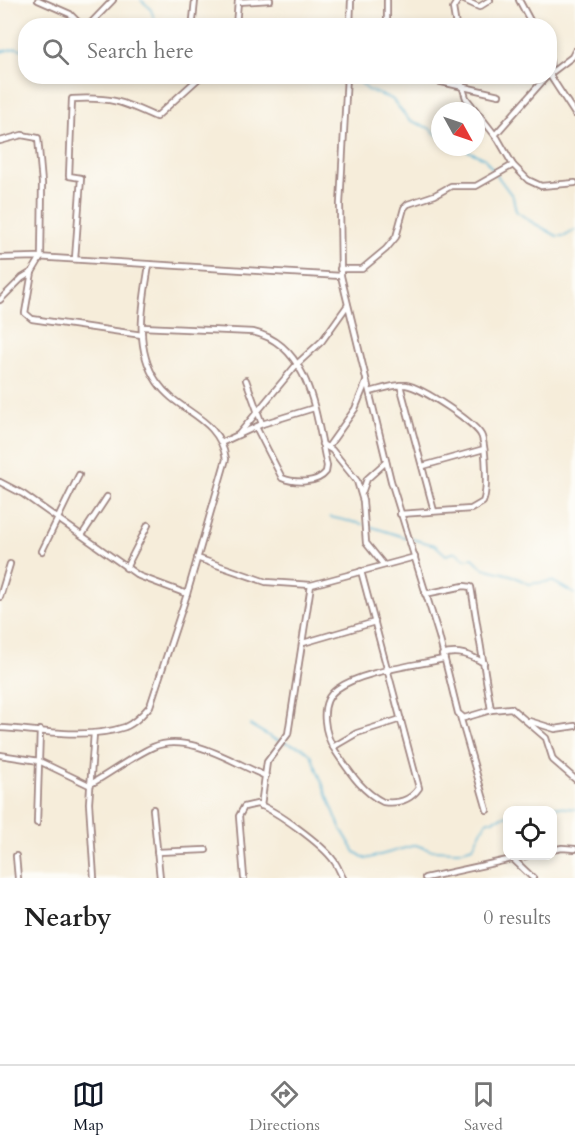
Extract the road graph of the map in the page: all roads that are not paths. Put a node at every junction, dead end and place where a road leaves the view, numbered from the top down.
1 (38, 0) edge
2 (112, 0) edge
3 (195, 0) edge
4 (270, 0) edge
5 (351, 0) edge
6 (387, 0) edge
7 (458, 0) edge
8 (464, 0) edge
9 (490, 0) edge
10 (519, 0) edge
11 (238, 1) edge
12 (74, 18) edge
13 (95, 18) edge
14 (193, 18) edge
15 (237, 18) edge
16 (350, 18) edge
17 (387, 18) edge
18 (455, 18) edge
19 (529, 18) edge
20 (575, 51) edge
21 (557, 69) edge
22 (192, 84) edge
23 (347, 84) edge
24 (446, 84) edge
25 (460, 84) edge
26 (541, 84) edge
27 (555, 84) edge
28 (461, 88) junction
29 (499, 95) dead end
30 (575, 114) edge
31 (495, 135) junction
32 (0, 141) edge
33 (513, 165) junction
34 (575, 183) edge
35 (41, 257) junction
36 (0, 258) edge
37 (75, 259) junction
38 (149, 264) junction
39 (340, 269) junction
40 (32, 272) junction
41 (341, 276) junction
42 (0, 300) edge
43 (348, 305) junction
44 (142, 327) junction
45 (142, 335) junction
46 (297, 364) junction
47 (246, 380) dead end
48 (366, 381) junction
49 (400, 385) junction
50 (370, 392) junction
51 (314, 408) junction
52 (258, 412) junction
53 (262, 424) junction
54 (256, 428) junction
55 (239, 434) junction
56 (223, 442) junction
57 (322, 444) junction
58 (328, 447) junction
59 (484, 449) junction
60 (386, 462) junction
61 (423, 465) junction
62 (79, 475) dead end
63 (0, 482) edge
64 (362, 493) junction
65 (107, 497) dead end
66 (434, 511) junction
67 (400, 514) junction
68 (59, 518) junction
69 (148, 525) dead end
70 (82, 535) junction
71 (42, 551) dead end
72 (414, 557) junction
73 (197, 558) junction
74 (10, 564) dead end
75 (383, 564) junction
76 (126, 568) junction
77 (361, 571) junction
78 (311, 585) junction
79 (187, 594) junction
80 (425, 594) junction
81 (0, 597) edge
82 (375, 622) junction
83 (303, 643) junction
84 (443, 657) junction
85 (484, 663) junction
86 (387, 671) junction
87 (491, 710) junction
88 (460, 716) junction
89 (401, 719) junction
90 (526, 720) junction
91 (575, 726) edge
92 (0, 728) edge
93 (40, 730) junction
94 (94, 733) junction
95 (333, 747) junction
96 (0, 755) edge
97 (39, 761) junction
98 (266, 776) junction
99 (575, 779) edge
100 (90, 785) junction
101 (261, 806) junction
102 (153, 809) dead end
103 (487, 810) dead end
104 (37, 823) dead end
105 (575, 849) edge
106 (206, 850) dead end
107 (557, 850) edge
108 (157, 852) junction
109 (16, 856) dead end
110 (504, 860) edge
111 (514, 860) edge
112 (438, 877) edge
113 (18, 878) edge
114 (94, 878) edge
115 (159, 878) edge
116 (244, 878) edge
117 (342, 878) edge
118 (425, 878) edge
119 (533, 878) edge

1 - 12 street
2 - 13 street
3 - 14 street
4 - 11 street
5 - 16 street
6 - 17 street
7 - 18 street
8 - 9 street
10 - 19 street
11 - 15 street
20 - 21 street
22 - 37 street
23 - 39 street
24 - 28 street
25 - 28 street
26 - 31 street
27 - 30 street
28 - 29 street
28 - 31 street
31 - 33 street
32 - 35 street
33 - 34 street
33 - 39 street
35 - 36 street
35 - 37 street
35 - 40 street
37 - 38 street
38 - 41 street
38 - 44 street
39 - 41 street
40 - 42 street
40 - 45 street
41 - 43 street
43 - 46 street
43 - 48 street
44 - 45 street
44 - 46 street
45 - 56 street
46 - 51 street
46 - 52 street
47 - 52 street
48 - 50 street
48 - 58 street
49 - 50 street
49 - 59 street
49 - 61 street
50 - 60 street
51 - 53 street
51 - 57 street
52 - 53 street
52 - 55 street
53 - 54 street
54 - 55 street
54 - 57 street
55 - 56 street
56 - 73 street
57 - 58 street
58 - 64 street
59 - 61 street
59 - 66 street
60 - 64 street
60 - 67 street
61 - 66 street
62 - 68 street
63 - 68 street
64 - 75 street
65 - 70 street
66 - 67 street
67 - 72 street
68 - 70 street
68 - 71 street
69 - 76 street
70 - 76 street
72 - 75 street
72 - 80 street
73 - 78 street
73 - 79 street
74 - 81 street
75 - 77 street
76 - 79 street
77 - 78 street
77 - 82 street
78 - 83 street
79 - 94 street
80 - 84 street
80 - 85 street
82 - 83 street
82 - 86 street
83 - 98 street
84 - 85 street
84 - 86 street
84 - 88 street
85 - 87 street
86 - 89 street
86 - 95 street
87 - 88 street
87 - 90 street
88 - 103 street
89 - 95 street
89 - 95 street
90 - 91 street
90 - 99 street
92 - 93 street
93 - 94 street
93 - 97 street
94 - 100 street
96 - 97 street
97 - 100 street
97 - 104 street
98 - 100 street
98 - 101 street
100 - 114 street
101 - 116 street
101 - 117 street
102 - 108 street
105 - 107 street
106 - 108 street
108 - 115 street
109 - 113 street
110 - 112 street
111 - 119 street
112 - 118 street

